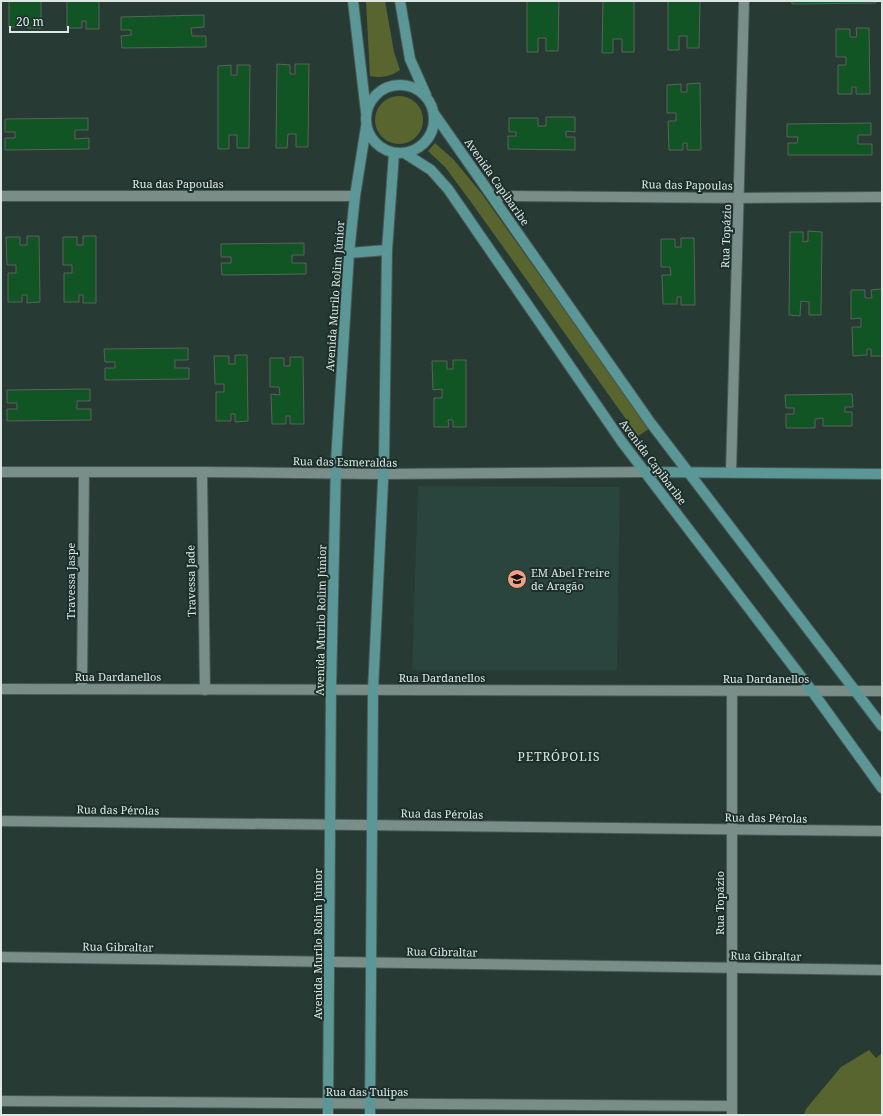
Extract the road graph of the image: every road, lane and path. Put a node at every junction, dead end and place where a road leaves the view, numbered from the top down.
1 (353, 1) edge
2 (400, 1) edge
3 (744, 1) edge
4 (426, 95) junction
5 (366, 112) junction
6 (436, 115) junction
7 (366, 127) junction
8 (394, 153) junction
9 (406, 154) junction
10 (1, 196) edge
11 (355, 196) junction
12 (493, 196) junction
13 (882, 196) edge
14 (739, 198) junction
15 (388, 250) junction
16 (349, 253) junction
17 (1, 472) edge
18 (84, 472) junction
19 (202, 472) junction
20 (645, 472) junction
21 (731, 472) junction
22 (689, 473) junction
23 (336, 474) junction
24 (383, 474) junction
25 (882, 474) edge
26 (1, 689) edge
27 (82, 689) junction
28 (204, 690) junction
29 (331, 690) junction
30 (373, 690) junction
31 (732, 691) junction
32 (812, 691) junction
33 (855, 691) junction
34 (882, 692) edge
35 (882, 726) edge
36 (882, 788) edge
37 (1, 821) edge
38 (330, 825) junction
39 (372, 825) junction
40 (732, 829) junction
41 (882, 831) edge
42 (1, 957) edge
43 (330, 962) junction
44 (371, 963) junction
45 (732, 968) junction
46 (882, 970) edge
47 (1, 1101) edge
48 (328, 1104) junction
49 (370, 1104) junction
50 (732, 1110) edge
51 (328, 1115) edge
52 (370, 1115) edge

1 - 5 main road
2 - 4 main road
3 - 14 street, Rua Topázio
4 - 5 main road
4 - 6 main road
5 - 7 main road
6 - 9 main road
6 - 12 main road, Avenida Capibaribe
7 - 8 main road
7 - 11 main road, Avenida Murilo Rolim Júnior
8 - 9 main road
8 - 15 main road
9 - 20 main road, Avenida Capibaribe
10 - 11 street, Rua das Papoulas
11 - 16 main road, Avenida Murilo Rolim Júnior
12 - 14 street, Rua das Papoulas
12 - 22 main road, Avenida Capibaribe
13 - 14 street, Rua das Papoulas
14 - 21 street, Rua Topázio
15 - 16 main road
15 - 24 main road
16 - 23 main road, Avenida Murilo Rolim Júnior
17 - 18 street, Rua das Esmeraldas
18 - 19 street, Rua das Esmeraldas
18 - 27 street, Travessa Jaspe
19 - 23 street, Rua das Esmeraldas
19 - 28 street, Travessa Jade
20 - 22 main road, Rua das Esmeraldas
20 - 24 street, Rua das Esmeraldas
20 - 32 main road, Avenida Capibaribe
21 - 22 main road, Rua das Esmeraldas
21 - 25 main road, Rua das Esmeraldas
22 - 33 main road, Avenida Capibaribe
23 - 24 street, Rua das Esmeraldas
23 - 29 main road, Avenida Murilo Rolim Júnior
24 - 30 main road
26 - 27 street, Rua Dardanellos
27 - 28 street, Rua Dardanellos
28 - 29 street, Rua Dardanellos
29 - 30 street, Rua Dardanellos
29 - 38 main road, Avenida Murilo Rolim Júnior
30 - 31 street, Rua Dardanellos
30 - 39 main road
31 - 32 street, Rua Dardanellos
31 - 40 street, Rua Topázio
32 - 33 street, Rua Dardanellos
32 - 36 main road, Avenida Capibaribe
33 - 34 street, Rua Dardanellos
33 - 35 main road, Avenida Capibaribe
37 - 38 street, Rua das Pérolas
38 - 39 street, Rua das Pérolas
38 - 43 main road, Avenida Murilo Rolim Júnior
39 - 40 street, Rua das Pérolas
39 - 44 main road
40 - 41 street, Rua das Pérolas
40 - 45 street, Rua Topázio
42 - 43 street, Rua Gibraltar
43 - 44 street, Rua Gibraltar
43 - 48 main road, Avenida Murilo Rolim Júnior
44 - 45 street, Rua Gibraltar
44 - 49 main road
45 - 46 street, Rua Gibraltar
45 - 50 street, Rua Topázio
47 - 48 street, Rua das Tulipas
48 - 49 street, Rua das Tulipas
48 - 51 main road, Avenida Murilo Rolim Júnior
49 - 50 street, Rua das Tulipas
49 - 52 main road

